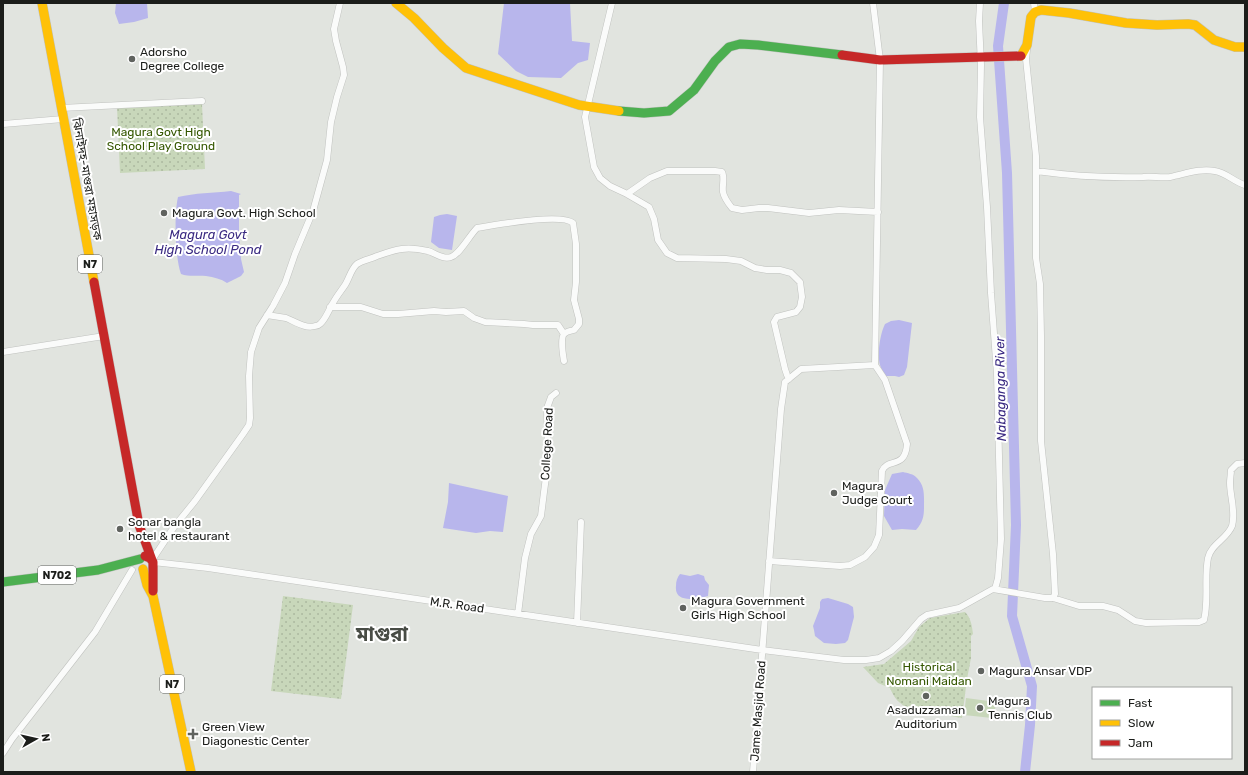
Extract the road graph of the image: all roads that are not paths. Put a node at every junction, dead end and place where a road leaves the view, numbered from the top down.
1 (42, 3) edge
2 (340, 3) edge
3 (396, 3) edge
4 (612, 3) edge
5 (873, 3) edge
6 (980, 3) edge
7 (1034, 8) edge
8 (1027, 45) junction
9 (1245, 47) edge
10 (984, 58) junction
11 (880, 60) junction
12 (202, 100) dead end
13 (588, 106) junction
14 (61, 108) junction
15 (63, 119) junction
16 (3, 124) edge
17 (1036, 171) junction
18 (1245, 185) edge
19 (627, 194) junction
20 (878, 212) junction
21 (330, 307) junction
22 (268, 315) junction
23 (564, 334) junction
24 (104, 336) junction
25 (3, 352) edge
26 (564, 361) dead end
27 (875, 365) junction
28 (789, 379) junction
29 (556, 393) dead end
30 (1245, 463) edge
31 (580, 522) dead end
32 (139, 525) junction
33 (769, 561) junction
34 (152, 562) junction
35 (140, 565) junction
36 (3, 582) edge
37 (994, 589) junction
38 (153, 596) junction
39 (1053, 598) junction
40 (518, 614) junction
41 (577, 623) junction
42 (762, 650) junction
43 (3, 753) edge
44 (191, 772) edge
45 (753, 772) edge

1 - 14 main road, ঝিনাইদহ-মাগুরা মহাসড়ক / N7
2 - 22 street
3 - 13 main road
4 - 13 street
5 - 11 street
6 - 10 street
7 - 8 main road
7 - 9 main road
8 - 10 main road
8 - 17 street
10 - 11 main road
10 - 37 street
11 - 13 main road
11 - 20 street
12 - 14 street
13 - 19 street
14 - 15 main road, ঝিনাইদহ-মাগুরা মহাসড়ক / N7
15 - 16 street
15 - 24 main road, ঝিনাইদহ-মাগুরা মহাসড়ক / N7
17 - 18 street
17 - 39 street
19 - 20 street
19 - 28 street
20 - 27 street
21 - 22 street
21 - 23 street
21 - 23 street
22 - 34 street
23 - 26 street
24 - 25 street
24 - 32 main road, ঝিনাইদহ-মাগুরা মহাসড়ক / N7
27 - 28 street
27 - 33 street
28 - 33 street, Jame Masjid Road
29 - 40 street, College Road
30 - 39 street
31 - 41 street
32 - 34 main road, N7
32 - 35 main road, N7
33 - 42 street, Jame Masjid Road
34 - 35 main road
34 - 38 main road, N7
34 - 40 street, M.R. Road
35 - 36 main road, N702
35 - 38 main road, N7
35 - 43 street
37 - 39 street
37 - 42 street, M.R. Road
38 - 44 main road, N7
40 - 41 street, M.R. Road
41 - 42 street, M.R. Road
42 - 45 street, Jame Masjid Road

